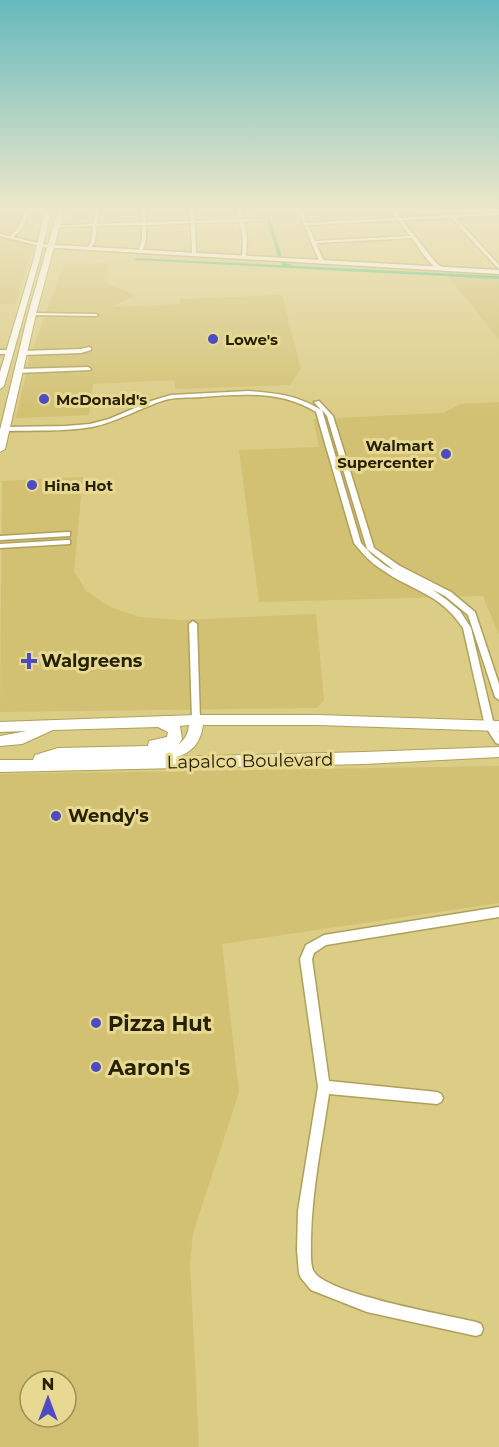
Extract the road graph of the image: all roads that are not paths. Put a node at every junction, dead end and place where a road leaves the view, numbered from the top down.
1 (29, 278) edge
2 (43, 278) edge
3 (32, 314) junction
4 (96, 315) dead end
5 (6, 350) edge
6 (22, 354) junction
7 (69, 369) junction
8 (87, 369) dead end
9 (31, 370) junction
10 (18, 371) junction
11 (0, 386) edge
12 (3, 426) edge
13 (0, 449) edge
14 (0, 538) edge
15 (0, 546) edge
16 (193, 624) dead end
17 (499, 697) edge
18 (0, 718) edge
19 (196, 720) junction
20 (159, 723) junction
21 (53, 725) junction
22 (495, 726) edge
23 (0, 727) edge
24 (0, 735) edge
25 (33, 735) junction
26 (499, 740) edge
27 (0, 741) edge
28 (499, 752) edge
29 (96, 753) junction
30 (0, 764) edge
31 (17, 765) junction
32 (499, 912) edge
33 (324, 1087) junction
34 (437, 1098) dead end
35 (476, 1329) dead end

1 - 5 main road
2 - 3 main road
3 - 4 street
3 - 6 main road
5 - 6 main road
5 - 11 main road
6 - 6 street
6 - 10 main road
7 - 8 street
7 - 9 street
7 - 9 street
9 - 10 street
10 - 12 main road
12 - 13 main road
12 - 17 street
12 - 22 street
14 - 15 street
16 - 19 street
18 - 21 main road
19 - 20 main road
19 - 22 main road
19 - 29 main road
20 - 21 main road
20 - 29 main road
21 - 23 main road
21 - 25 main road
22 - 26 street
24 - 25 main road
25 - 27 main road
28 - 31 main road, Lapalco Boulevard
29 - 31 main road
30 - 31 main road
32 - 33 street
33 - 34 street
33 - 35 street

